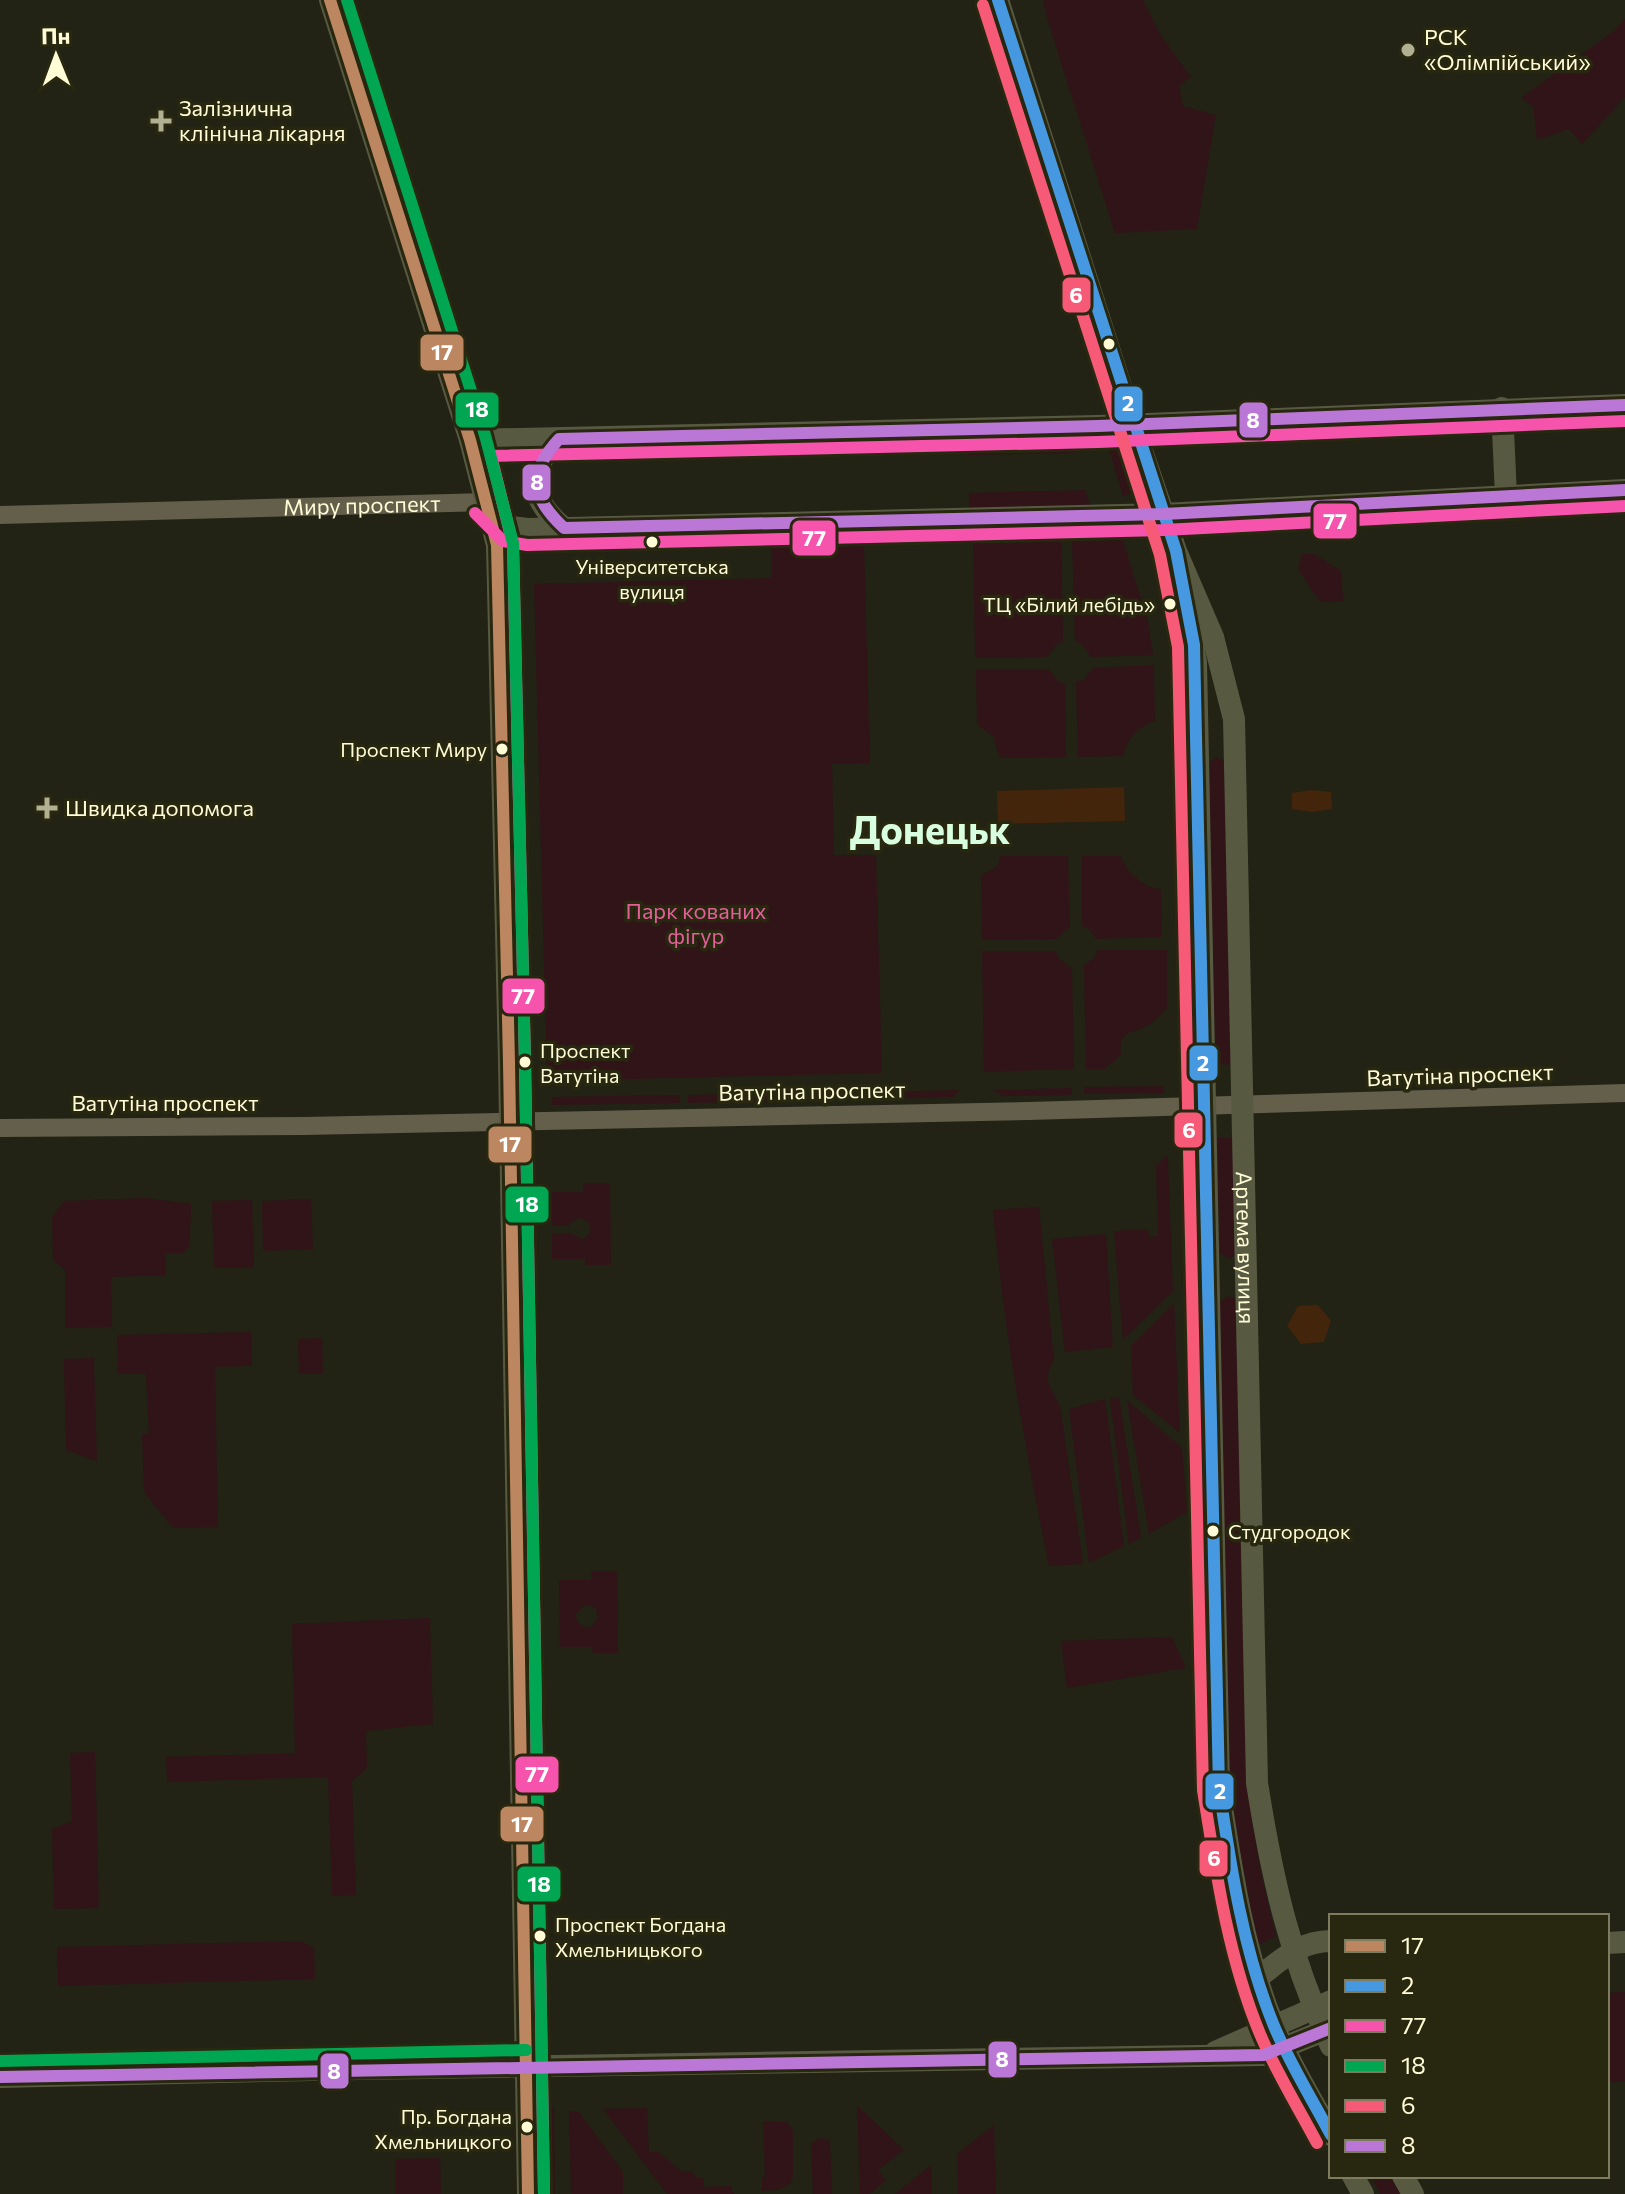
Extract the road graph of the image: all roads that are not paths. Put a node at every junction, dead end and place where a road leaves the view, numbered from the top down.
1 (330, 0) edge
2 (998, 0) edge
3 (1625, 405) edge
4 (1502, 408) junction
5 (1133, 424) junction
6 (559, 439) junction
7 (470, 440) junction
8 (1625, 490) edge
9 (1506, 496) junction
10 (487, 502) junction
11 (1164, 514) junction
12 (0, 515) edge
13 (564, 528) junction
14 (1176, 551) junction
15 (1237, 775) junction
16 (1198, 776) junction
17 (1625, 1093) edge
18 (1244, 1106) junction
19 (1204, 1107) junction
20 (510, 1120) junction
21 (0, 1128) edge
22 (1208, 1254) junction
23 (1246, 1254) junction
24 (1329, 1941) edge
25 (1292, 1951) junction
26 (1259, 1977) junction
27 (1322, 2004) edge
28 (1274, 2025) junction
29 (1329, 2035) edge
30 (1285, 2048) junction
31 (1206, 2056) junction
32 (526, 2066) junction
33 (0, 2077) edge
34 (1329, 2131) edge
35 (528, 2194) edge

1 - 7 main road
2 - 5 main road, Артема вулиця
3 - 4 main road
4 - 5 main road
4 - 9 main road
5 - 6 main road
5 - 11 main road, Артема вулиця
6 - 7 main road
6 - 13 main road
7 - 10 main road
8 - 9 main road
9 - 11 main road
10 - 12 street, Миру проспект
10 - 13 main road
10 - 20 main road
11 - 13 main road
11 - 14 main road, Артема вулиця
14 - 15 main road, Артема вулиця
14 - 16 main road, Артема вулиця
15 - 16 main road
15 - 18 main road, Артема вулиця
16 - 19 main road, Артема вулиця
17 - 18 street, Ватутіна проспект
18 - 19 street, Ватутіна проспект
18 - 23 main road, Артема вулиця
19 - 20 street, Ватутіна проспект
19 - 22 main road, Артема вулиця
20 - 21 street, Ватутіна проспект
20 - 32 main road
22 - 23 main road
22 - 26 main road, Артема вулиця
23 - 25 main road, Артема вулиця
24 - 25 main road
25 - 26 main road
25 - 27 main road, Артема вулиця
26 - 28 main road, Артема вулиця
27 - 28 main road
27 - 29 main road, Артема вулиця
28 - 30 main road, Артема вулиця
28 - 31 main road
29 - 30 main road
30 - 31 main road
30 - 34 main road, Артема вулиця
31 - 32 main road
32 - 33 main road
32 - 35 main road

